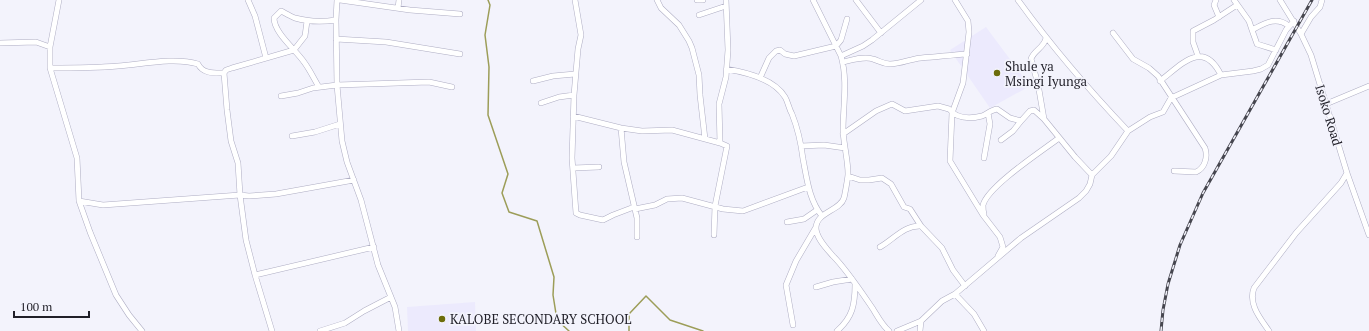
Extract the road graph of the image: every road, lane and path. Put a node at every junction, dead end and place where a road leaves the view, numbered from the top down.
1 (59, 0) edge
2 (248, 0) edge
3 (339, 0) edge
4 (399, 0) edge
5 (575, 0) edge
6 (657, 0) edge
7 (697, 0) edge
8 (703, 0) edge
9 (856, 0) edge
10 (921, 0) edge
11 (955, 0) edge
12 (1018, 0) edge
13 (1216, 0) edge
14 (1280, 0) edge
15 (1322, 0) edge
16 (815, 1) edge
17 (1236, 2) edge
18 (726, 3) edge
19 (398, 8) junction
20 (460, 14) dead end
21 (699, 15) dead end
22 (1219, 17) junction
23 (848, 19) dead end
24 (336, 20) junction
25 (307, 21) junction
26 (1294, 21) junction
27 (1289, 26) junction
28 (1252, 30) junction
29 (881, 33) junction
30 (1113, 33) dead end
31 (1302, 34) junction
32 (1046, 38) junction
33 (336, 39) junction
34 (0, 43) edge
35 (836, 46) junction
36 (50, 47) junction
37 (294, 50) junction
38 (1276, 50) junction
39 (460, 54) dead end
40 (966, 54) junction
41 (841, 56) junction
42 (1198, 56) junction
43 (266, 58) junction
44 (843, 62) junction
45 (50, 68) junction
46 (726, 69) junction
47 (224, 73) junction
48 (575, 74) junction
49 (1221, 75) junction
50 (760, 78) junction
51 (1160, 80) junction
52 (532, 81) dead end
53 (337, 84) junction
54 (1369, 86) edge
55 (319, 87) junction
56 (452, 87) dead end
57 (574, 95) junction
58 (281, 96) dead end
59 (1171, 98) junction
60 (541, 103) dead end
61 (1326, 104) junction
62 (952, 113) junction
63 (988, 113) junction
64 (573, 116) junction
65 (1044, 120) junction
66 (1021, 121) junction
67 (340, 124) junction
68 (621, 128) junction
69 (1128, 131) junction
70 (843, 134) junction
71 (292, 136) dead end
72 (1059, 138) junction
73 (705, 139) junction
74 (1001, 140) dead end
75 (720, 143) junction
76 (801, 146) junction
77 (845, 148) junction
78 (984, 158) dead end
79 (573, 168) junction
80 (599, 168) dead end
81 (1174, 172) dead end
82 (1347, 173) junction
83 (1092, 175) junction
84 (848, 176) junction
85 (354, 180) junction
86 (808, 187) junction
87 (240, 195) junction
88 (79, 201) junction
89 (715, 206) junction
90 (634, 208) junction
91 (817, 210) junction
92 (822, 216) junction
93 (986, 219) junction
94 (787, 222) dead end
95 (816, 226) junction
96 (921, 226) junction
97 (1368, 231) edge
98 (714, 234) dead end
99 (637, 237) dead end
100 (374, 247) junction
101 (880, 247) dead end
102 (996, 259) junction
103 (255, 275) junction
104 (852, 280) junction
105 (855, 284) junction
106 (964, 286) junction
107 (816, 287) dead end
108 (956, 294) junction
109 (391, 297) junction
110 (921, 321) junction
111 (793, 325) dead end
112 (142, 331) edge
113 (272, 331) edge
114 (320, 331) edge
115 (399, 331) edge
116 (837, 331) edge
117 (889, 331) edge
118 (897, 331) edge
119 (920, 331) edge
120 (984, 331) edge
121 (1269, 331) edge

1 - 36 street
2 - 43 street
3 - 19 street
3 - 24 street
4 - 19 street
5 - 48 street
6 - 73 street
7 - 8 street
9 - 29 street
10 - 29 street
11 - 40 street
12 - 32 street
13 - 22 street
14 - 26 street, Isoko Road
15 - 31 street
16 - 35 street
17 - 22 street
17 - 28 street
18 - 21 street
18 - 46 street
19 - 20 street
22 - 42 street
23 - 35 street
24 - 25 street
24 - 33 street
25 - 37 street
25 - 37 street
26 - 27 street
26 - 31 street, Isoko Road
27 - 28 street
27 - 38 street
28 - 38 street
29 - 41 street
30 - 51 street
31 - 61 street, Isoko Road
32 - 65 street
32 - 69 street
33 - 39 street
33 - 53 street
34 - 36 street
35 - 41 street
35 - 50 street
36 - 45 street
37 - 43 street
37 - 55 street
38 - 49 street
40 - 44 street
40 - 62 street
41 - 44 street
42 - 49 street
42 - 51 street
43 - 47 street
44 - 70 street
45 - 47 street
45 - 88 street
46 - 50 street
46 - 75 street
47 - 87 street
48 - 52 street
48 - 57 street
49 - 59 street
50 - 76 street
51 - 59 street
53 - 55 street
53 - 56 street
53 - 67 street
54 - 61 street
55 - 58 street
57 - 60 street
57 - 64 street
59 - 69 street
59 - 81 street
61 - 82 street, Isoko Road
62 - 63 street
62 - 70 street
62 - 93 street
63 - 66 street
63 - 78 street
64 - 68 street
64 - 79 street
65 - 66 street
65 - 72 street
66 - 74 street
67 - 71 street
67 - 85 street
68 - 73 street
68 - 90 street
69 - 83 street
70 - 77 street
72 - 83 street
72 - 93 street
73 - 75 street
75 - 89 street
76 - 77 street
76 - 86 street
77 - 84 street
79 - 80 street
79 - 90 street
82 - 97 street, Isoko Road
82 - 121 street
83 - 102 street
84 - 92 street
84 - 96 street
85 - 87 street
85 - 100 street
86 - 89 street
86 - 91 street
87 - 88 street
87 - 103 street
88 - 112 street
89 - 90 street
89 - 98 street
90 - 99 street
91 - 92 street
91 - 94 street
92 - 95 street
93 - 102 street
95 - 104 street
95 - 111 street
96 - 101 street
96 - 106 street
100 - 103 street
100 - 109 street
102 - 106 street
103 - 113 street
104 - 105 street
104 - 107 street
105 - 116 street
105 - 117 street
106 - 108 street
108 - 110 street
108 - 120 street
109 - 114 street
109 - 115 street
110 - 118 street
110 - 119 street

